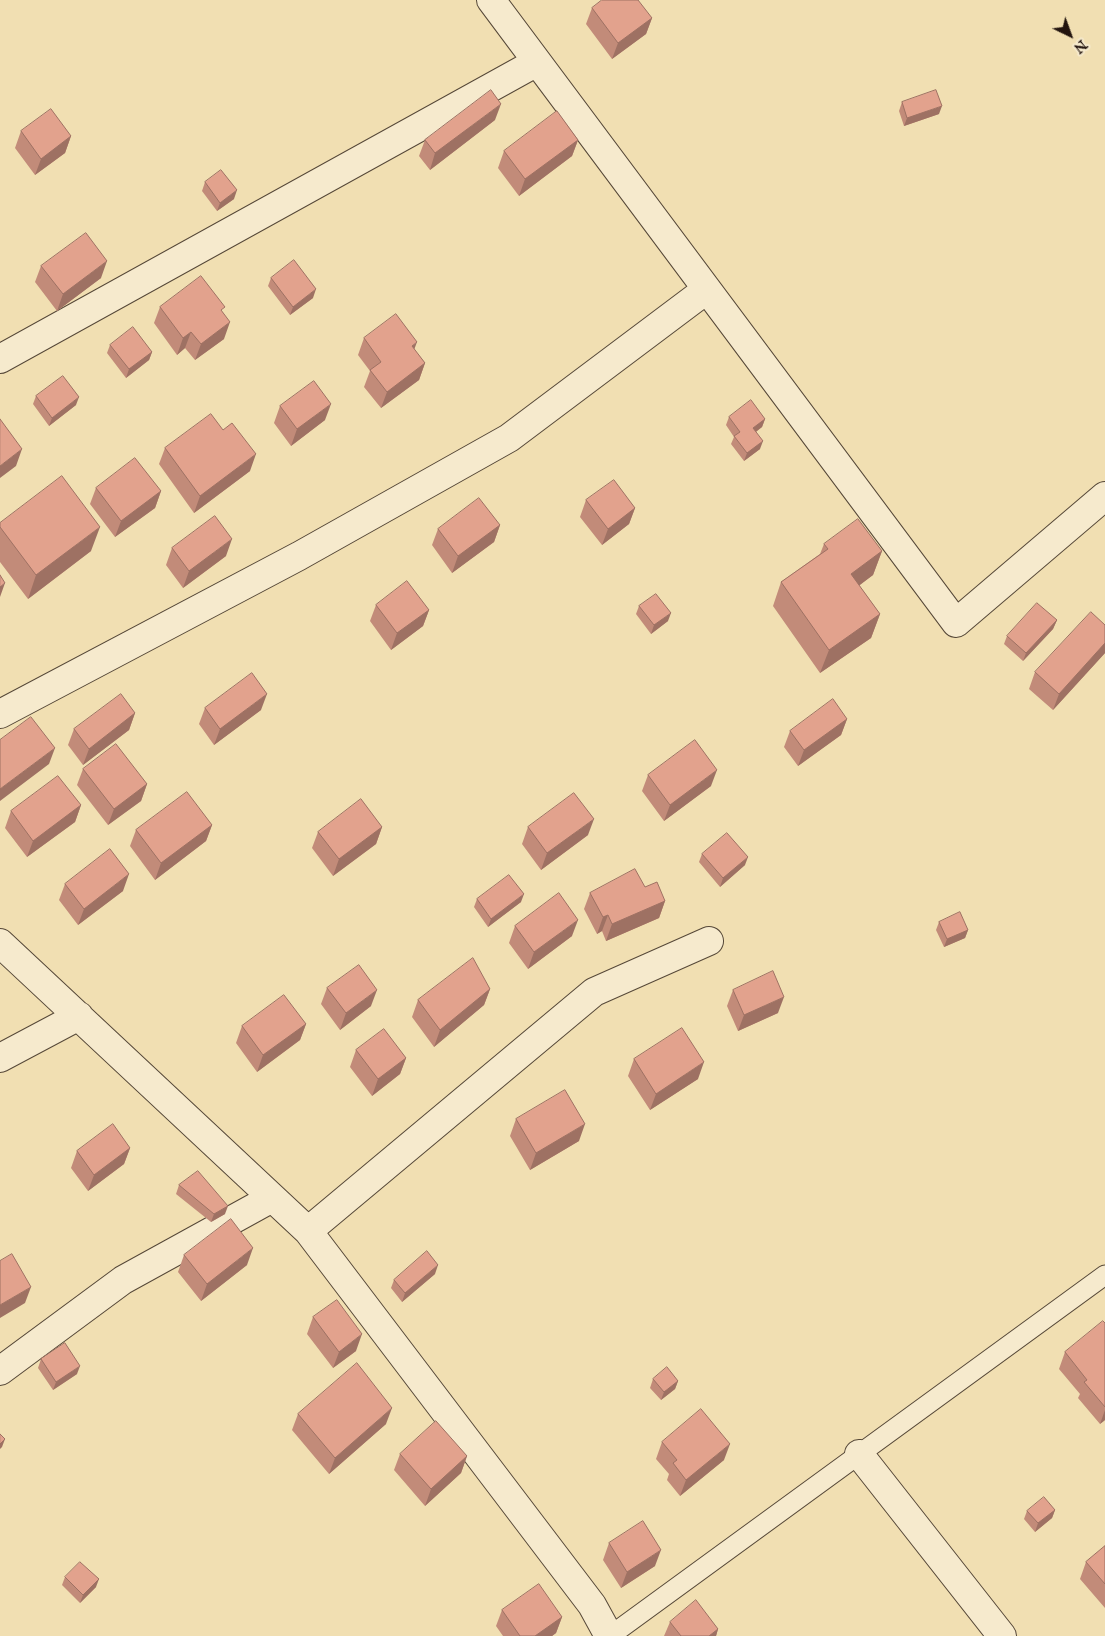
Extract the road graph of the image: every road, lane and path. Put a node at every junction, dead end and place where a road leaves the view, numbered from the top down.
1 (491, 0) edge
2 (537, 62) junction
3 (706, 290) junction
4 (0, 359) edge
5 (1105, 496) edge
6 (0, 714) edge
7 (709, 941) dead end
8 (0, 943) edge
9 (78, 1016) junction
10 (0, 1058) edge
11 (272, 1198) junction
12 (308, 1231) junction
13 (1105, 1275) edge
14 (0, 1371) edge
15 (859, 1454) junction
16 (610, 1636) edge
17 (1002, 1636) edge

1 - 2 street
2 - 3 street
2 - 4 street
3 - 5 street
3 - 6 street
7 - 12 street
8 - 9 street
9 - 10 street
9 - 11 street
11 - 12 street
11 - 14 street
12 - 16 street
13 - 15 lane
15 - 16 lane
15 - 17 street

